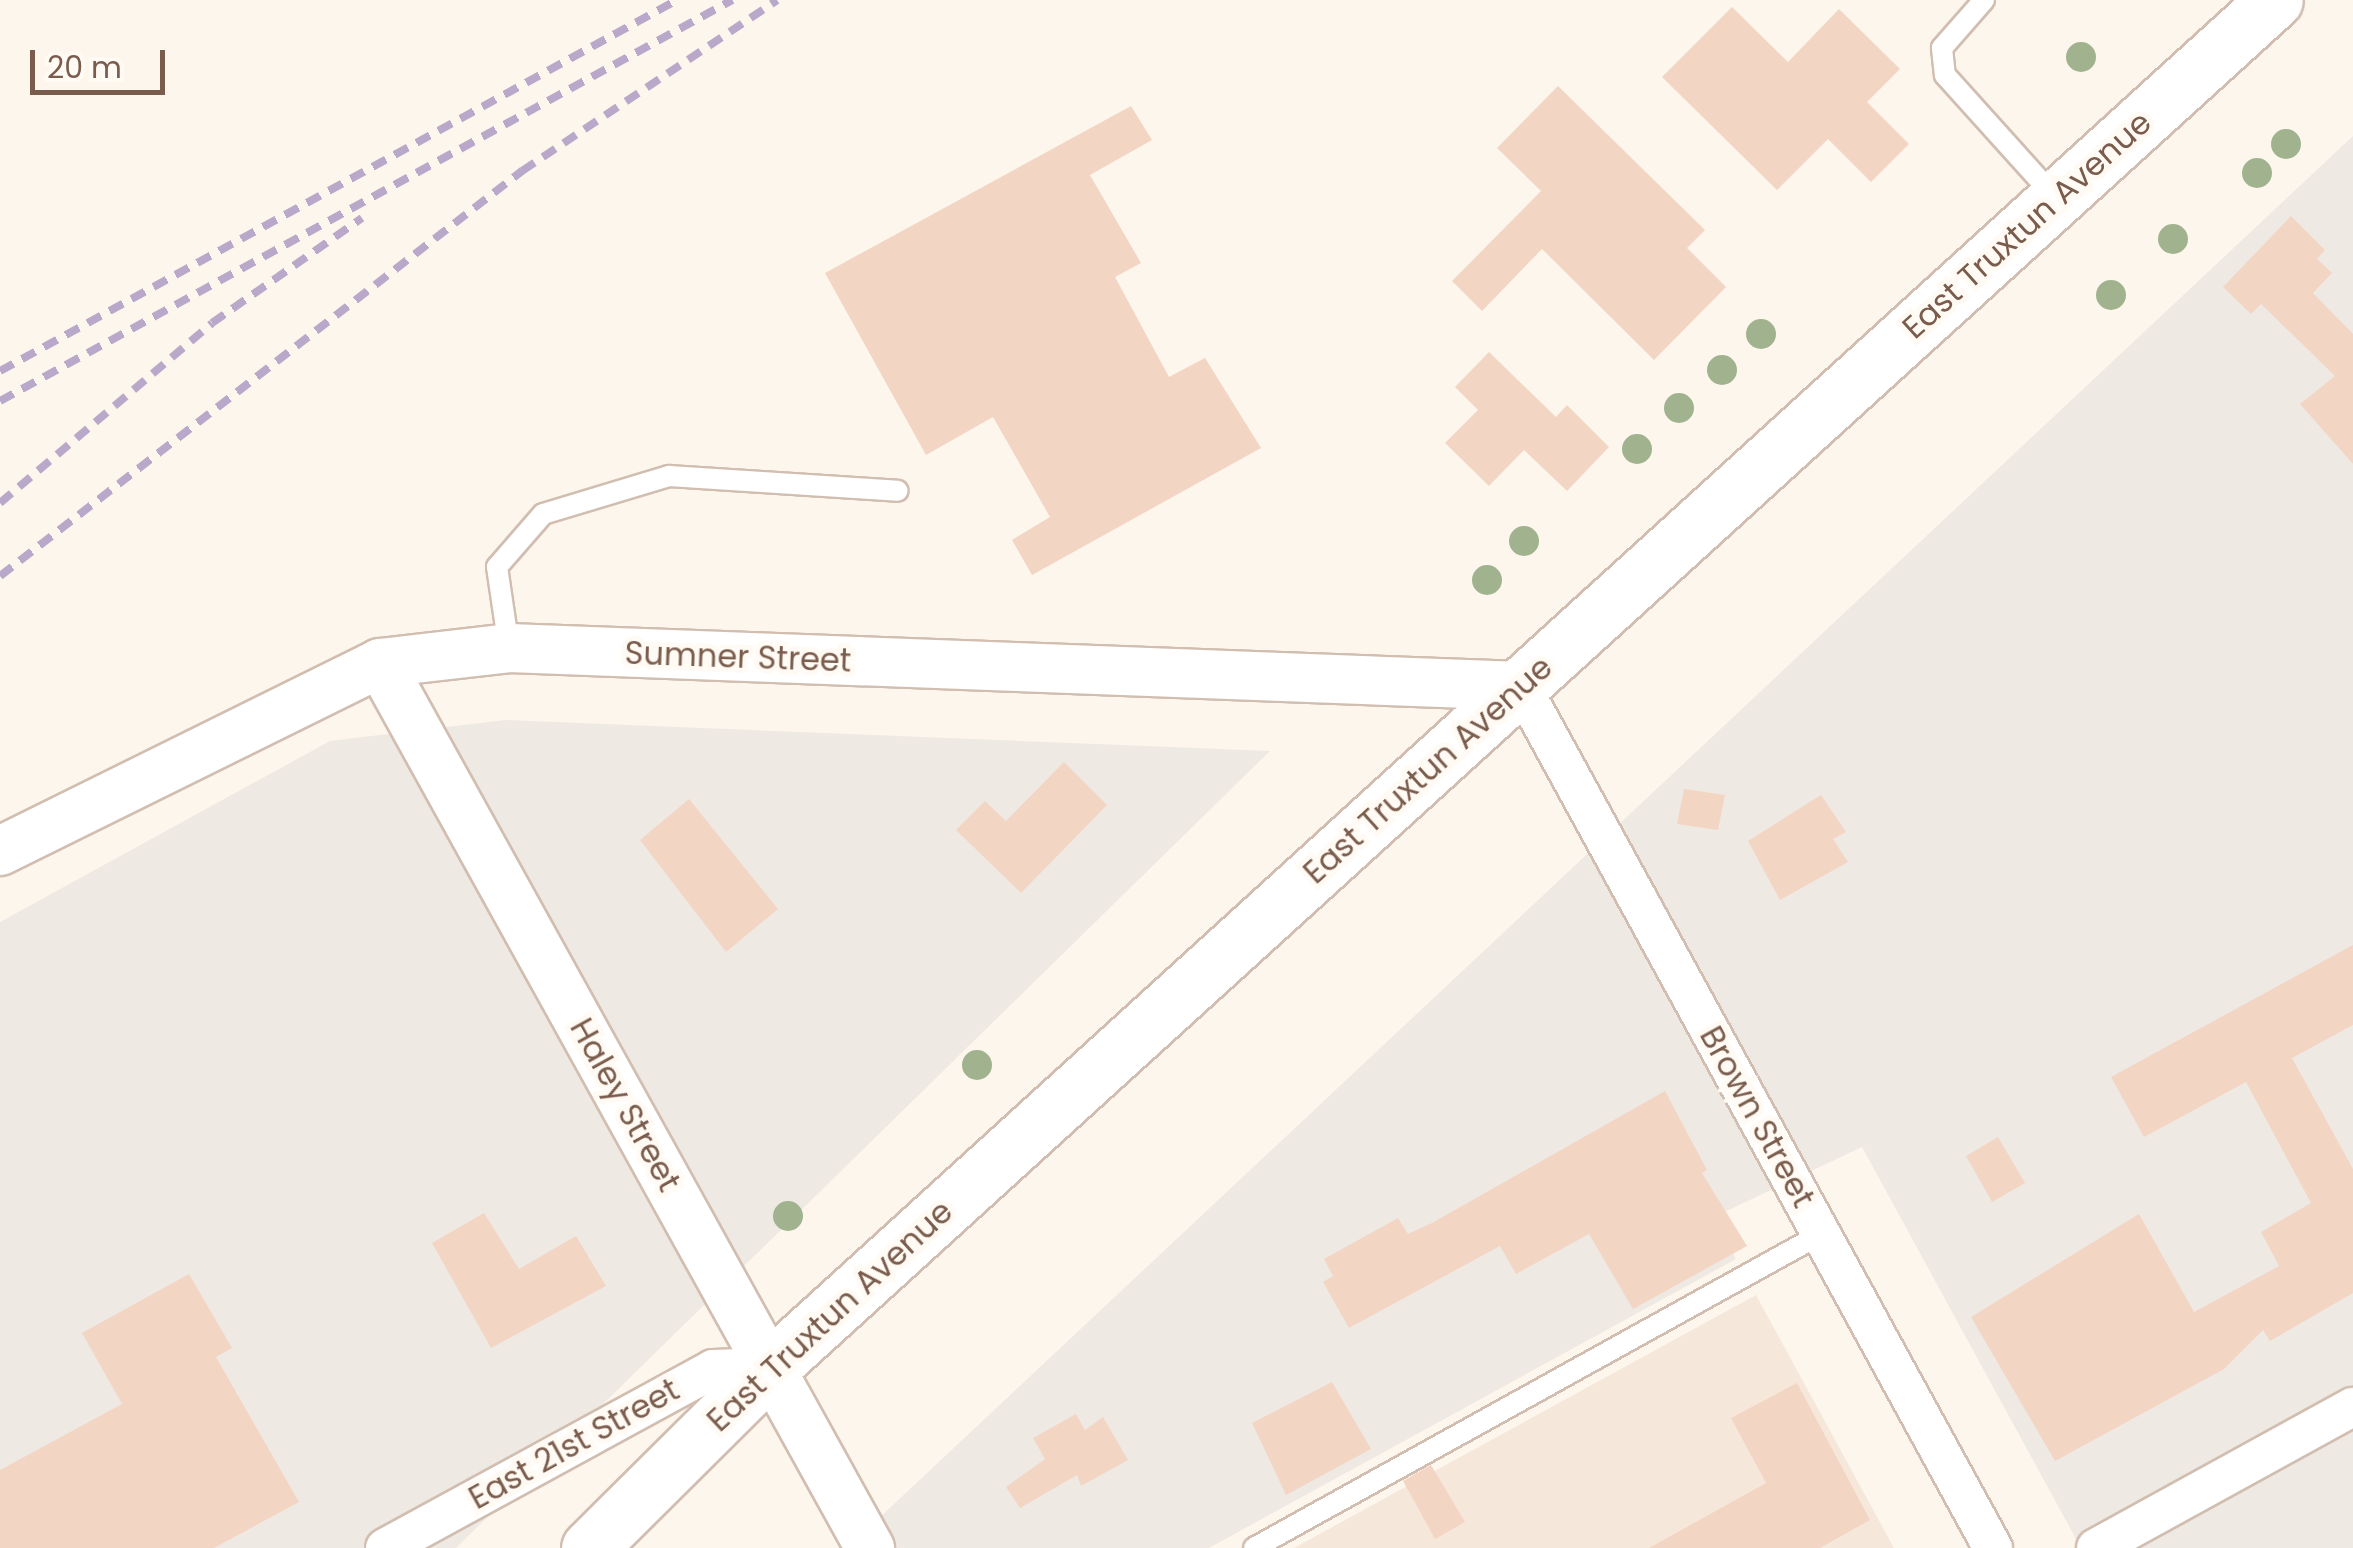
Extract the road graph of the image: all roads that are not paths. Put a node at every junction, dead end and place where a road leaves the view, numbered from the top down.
1 (1984, 0) edge
2 (2275, 0) edge
3 (2056, 199) junction
4 (898, 491) dead end
5 (509, 648) junction
6 (380, 662) junction
7 (1521, 686) junction
8 (0, 851) edge
9 (1821, 1234) junction
10 (770, 1367) junction
11 (2353, 1407) edge
12 (385, 1548) edge
13 (589, 1548) edge
14 (870, 1548) edge
15 (1254, 1548) edge
16 (1992, 1548) edge
17 (2096, 1548) edge

1 - 3 lane
2 - 3 main road, East Truxtun Avenue
3 - 7 main road, East Truxtun Avenue
4 - 5 lane
5 - 6 street, Sumner Street
5 - 7 street, Sumner Street
6 - 8 street, Sumner Street
6 - 10 street, Haley Street
7 - 9 street, Brown Street
7 - 10 main road, East Truxtun Avenue
9 - 15 lane
9 - 16 street, Brown Street
10 - 12 street, East 21st Street
10 - 13 main road, East Truxtun Avenue
10 - 14 street, Haley Street
11 - 17 street

